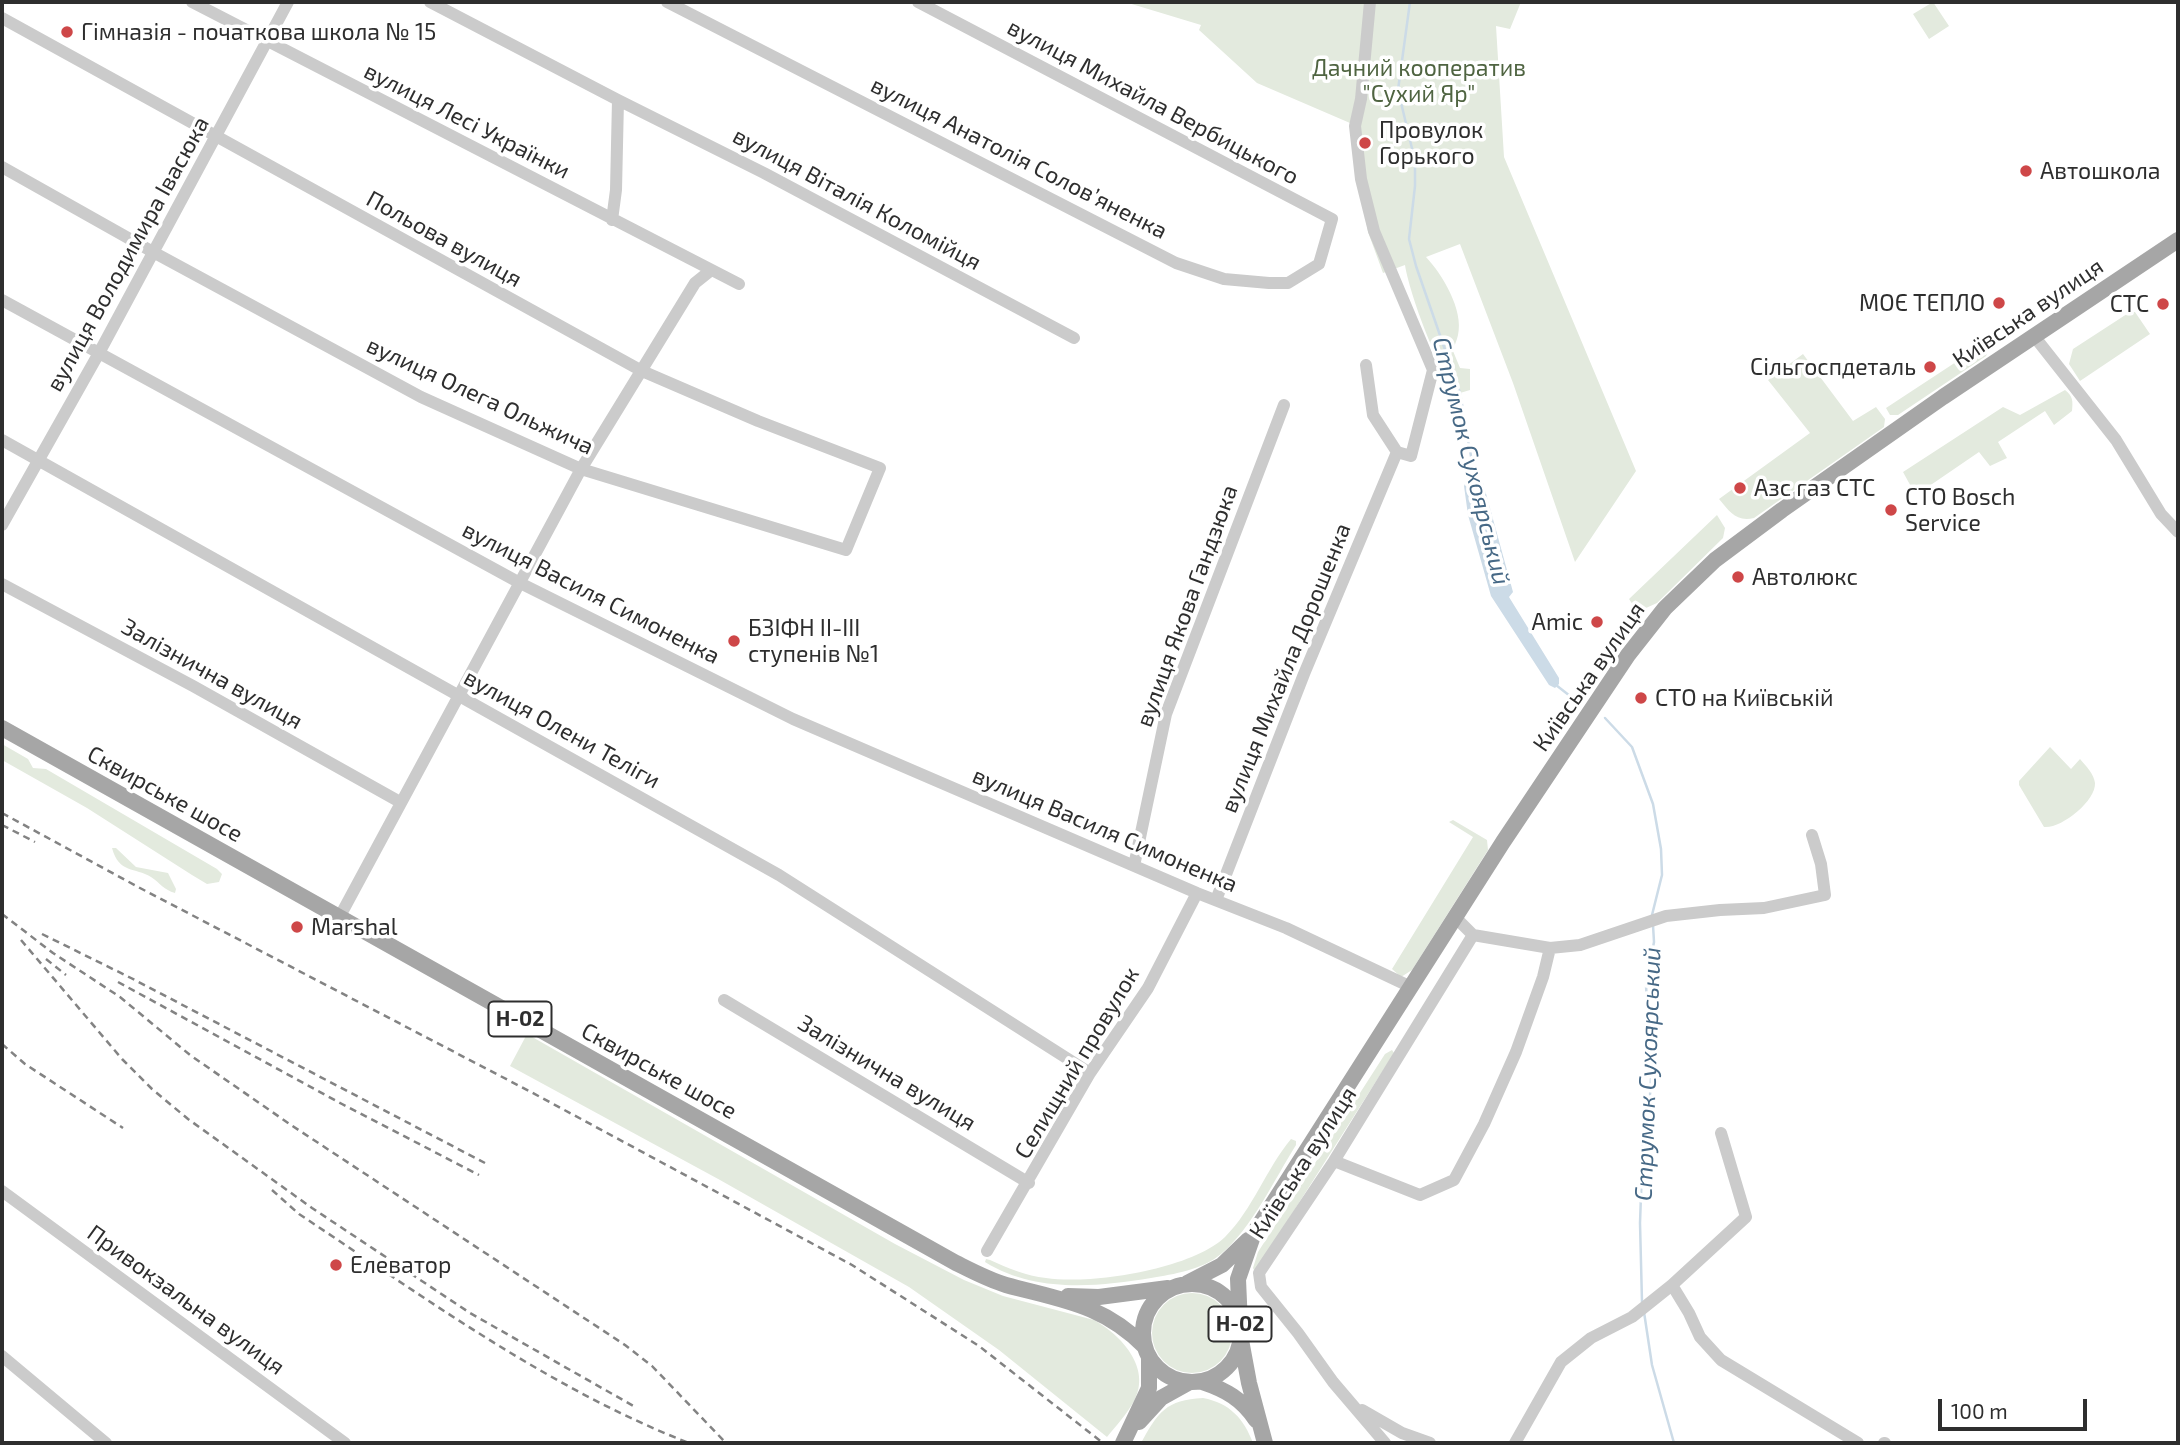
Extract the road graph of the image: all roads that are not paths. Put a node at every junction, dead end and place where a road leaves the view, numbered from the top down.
1 (192, 2) edge
2 (288, 2) edge
3 (430, 2) edge
4 (667, 2) edge
5 (918, 2) edge
6 (1370, 2) edge
7 (2, 18) edge
8 (267, 41) junction
9 (618, 100) junction
10 (215, 138) junction
11 (2, 167) edge
12 (1332, 219) joint
13 (612, 220) junction
14 (2178, 240) edge
15 (153, 252) junction
16 (710, 271) junction
17 (739, 284) dead end
18 (2, 300) edge
19 (2034, 336) junction
20 (1074, 338) dead end
21 (99, 353) junction
22 (1366, 365) dead end
23 (642, 371) junction
24 (1284, 405) dead end
25 (2, 440) edge
26 (1397, 452) junction
27 (38, 460) junction
28 (880, 468) joint
29 (581, 469) junction
30 (2, 525) edge
31 (2178, 532) edge
32 (520, 583) junction
33 (2, 584) edge
34 (461, 695) junction
35 (2, 728) edge
36 (400, 802) junction
37 (1812, 835) dead end
38 (1134, 866) junction
39 (1197, 893) junction
40 (1216, 900) junction
41 (1455, 917) junction
42 (339, 918) junction
43 (1473, 935) junction
44 (1550, 948) junction
45 (1410, 987) junction
46 (724, 1000) dead end
47 (1090, 1073) junction
48 (1721, 1133) dead end
49 (1334, 1161) junction
50 (1029, 1183) junction
51 (2, 1191) edge
52 (1254, 1233) junction
53 (987, 1251) dead end
54 (1672, 1284) junction
55 (1178, 1286) junction
56 (1045, 1294) junction
57 (1240, 1331) junction
58 (1147, 1352) junction
59 (2, 1356) edge
60 (1195, 1383) junction
61 (1352, 1405) junction
62 (1260, 1426) junction
63 (1126, 1439) edge
64 (106, 1443) edge
65 (345, 1443) edge
66 (1265, 1443) edge
67 (1385, 1443) edge
68 (1430, 1443) edge
69 (1515, 1443) edge
70 (1858, 1443) edge

1 - 8 street, вулиця Лесі Українки
2 - 8 street, вулиця Володимира Івасюка
3 - 9 street, вулиця Віталія Коломійця
4 - 12 street, вулиця Анатолія Соловʼяненка
5 - 12 street, вулиця Михайла Вербицького
6 - 26 street
7 - 10 street, Польова вулиця
8 - 10 street, вулиця Володимира Івасюка
8 - 13 street, вулиця Лесі Українки
9 - 13 street
9 - 20 street, вулиця Віталія Коломійця
10 - 15 street, вулиця Володимира Івасюка
10 - 23 street, Польова вулиця
11 - 15 street, вулиця Олега Ольжича
13 - 16 street, вулиця Лесі Українки
14 - 19 main road, Київська вулиця
15 - 21 street, вулиця Володимира Івасюка
15 - 29 street, вулиця Олега Ольжича
16 - 17 street, вулиця Лесі Українки
16 - 23 street
18 - 21 street, вулиця Василя Симоненка
19 - 31 street
19 - 41 main road, Київська вулиця
21 - 27 street, вулиця Володимира Івасюка
21 - 32 street, вулиця Василя Симоненка
22 - 26 street
23 - 28 street, Польова вулиця
23 - 29 street
24 - 38 street, вулиця Якова Гандзюка
25 - 27 street, вулиця Олени Теліги
26 - 40 street, вулиця Михайла Дорошенка
27 - 30 street, вулиця Володимира Івасюка
27 - 34 street, вулиця Олени Теліги
28 - 29 street, вулиця Олега Ольжича
29 - 32 street
32 - 34 street
32 - 38 street, вулиця Василя Симоненка
33 - 36 street, Залізнична вулиця
34 - 36 street
34 - 47 street, вулиця Олени Теліги
35 - 42 main road, Сквирське шосе / Н-02
36 - 42 street
37 - 44 street
38 - 39 street, вулиця Василя Симоненка
39 - 40 street, вулиця Василя Симоненка
39 - 47 street, Селищний провулок
40 - 45 street, вулиця Василя Симоненка
41 - 43 street
41 - 45 main road, Київська вулиця
42 - 56 main road, Сквирське шосе / Н-02
43 - 44 street
43 - 49 street, Київська вулиця
44 - 49 street
45 - 52 main road, Київська вулиця
46 - 50 street, Залізнична вулиця
47 - 50 street, Селищний провулок
48 - 54 street
49 - 61 street, Київська вулиця
50 - 53 street, Селищний провулок
51 - 65 street, Привокзальна вулиця
52 - 55 main road, Київська вулиця
52 - 57 main road, Київська вулиця
54 - 69 street
54 - 70 street
55 - 56 main road, Сквирське шосе / Н-02
55 - 57 main road, Н-02
55 - 58 main road
56 - 58 main road, Сквирське шосе / Н-02
57 - 60 main road, Н-02
57 - 62 main road
58 - 60 main road
58 - 63 main road, Н-02
59 - 64 street
60 - 62 main road
60 - 63 main road, Н-02
61 - 67 street
61 - 68 street
62 - 66 main road

